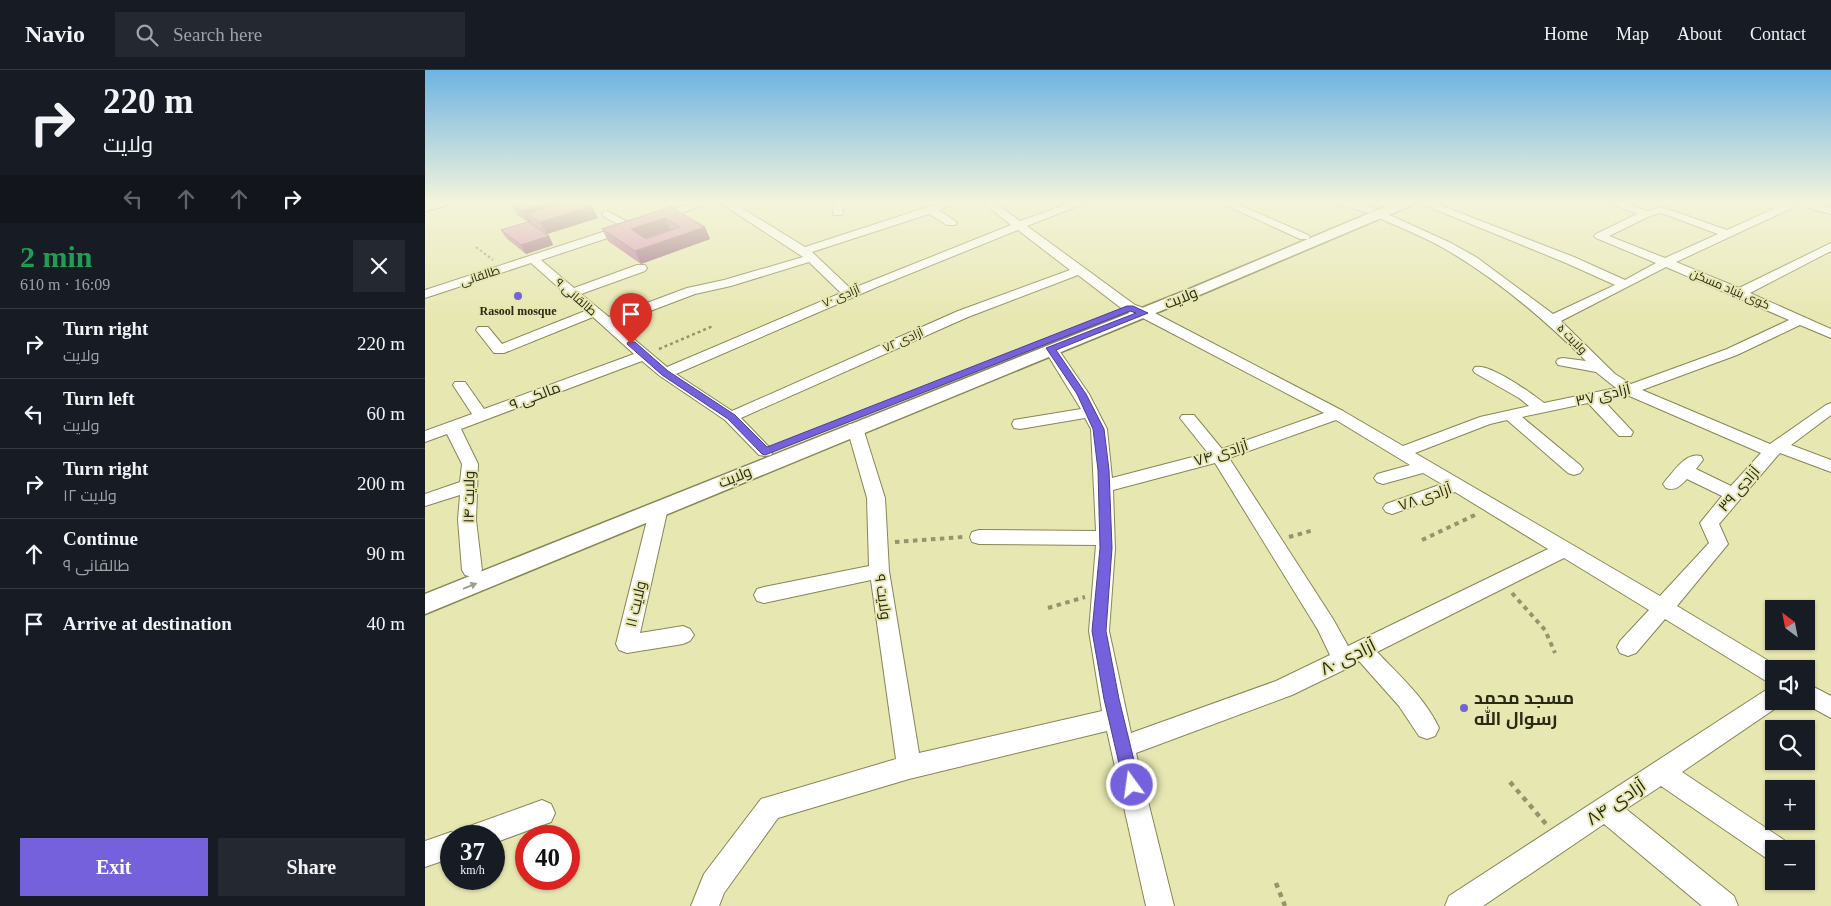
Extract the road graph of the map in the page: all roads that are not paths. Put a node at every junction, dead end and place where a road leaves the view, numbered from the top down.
1 (558, 241) edge
2 (588, 241) edge
3 (786, 241) edge
4 (844, 241) edge
5 (979, 241) edge
6 (1040, 241) edge
7 (1297, 241) edge
8 (1302, 241) edge
9 (1439, 241) edge
10 (1522, 241) edge
11 (1614, 241) edge
12 (1713, 241) edge
13 (1831, 246) edge
14 (570, 247) junction
15 (807, 254) junction
16 (533, 259) junction
17 (1667, 262) junction
18 (641, 268) dead end
19 (1078, 271) junction
20 (1625, 285) junction
21 (1739, 292) junction
22 (572, 293) junction
23 (848, 293) junction
24 (425, 294) edge
25 (1137, 310) junction
26 (594, 312) junction
27 (1552, 320) junction
28 (1799, 320) junction
29 (606, 322) junction
30 (483, 330) dead end
31 (1831, 334) edge
32 (1051, 348) junction
33 (644, 355) junction
34 (1563, 362) dead end
35 (1601, 368) junction
36 (1480, 370) dead end
37 (665, 373) junction
38 (460, 385) dead end
39 (1629, 390) junction
40 (1592, 398) junction
41 (1831, 408) edge
42 (1542, 409) junction
43 (1091, 412) junction
44 (1337, 414) junction
45 (1510, 415) junction
46 (481, 416) junction
47 (731, 417) junction
48 (1188, 418) dead end
49 (1020, 424) dead end
50 (452, 427) junction
51 (855, 428) junction
52 (1625, 432) dead end
53 (425, 437) edge
54 (1775, 449) junction
55 (765, 452) junction
56 (1402, 452) junction
57 (1219, 456) junction
58 (1426, 466) junction
59 (1831, 466) edge
60 (1574, 468) dead end
61 (1383, 478) dead end
62 (1671, 484) dead end
63 (1458, 485) junction
64 (467, 486) junction
65 (1104, 486) junction
66 (1734, 495) junction
67 (425, 500) edge
68 (659, 508) junction
69 (1391, 508) dead end
70 (979, 537) road end
71 (1106, 538) junction
72 (1565, 549) junction
73 (472, 570) junction
74 (879, 571) junction
75 (425, 589) edge
76 (764, 595) dead end
77 (425, 604) edge
78 (1664, 608) junction
79 (683, 634) dead end
80 (1628, 647) dead end
81 (1353, 655) junction
82 (1765, 669) edge
83 (1815, 698) edge
84 (1765, 704) edge
85 (1831, 708) edge
86 (1116, 718) junction
87 (1427, 728) dead end
88 (1123, 747) junction
89 (909, 767) junction
90 (1662, 772) junction
91 (1606, 808) junction
92 (542, 813) dead end
93 (505, 826) edge
94 (1765, 842) edge
95 (440, 849) edge
96 (425, 854) edge
97 (705, 906) edge
98 (1160, 906) edge
99 (1459, 906) edge
100 (1725, 906) edge

1 - 14 street
2 - 14 street, طالقانی
3 - 15 street
4 - 15 street
5 - 23 street, آزادی ۷۰
6 - 19 street
7 - 25 main road, ولایت
8 - 25 main road, ولایت
9 - 27 street, ولایت ۵
10 - 20 street
11 - 17 street, کوی بنیاد مسکن
12 - 17 street
13 - 21 street
14 - 16 street, طالقانی
15 - 23 street
15 - 29 street
16 - 22 street, طالقانی ۹
16 - 24 street, طالقانی
17 - 20 street
17 - 21 street, کوی بنیاد مسکن
18 - 22 street
19 - 25 street
19 - 47 street, آزادی ۷۲
20 - 27 street
21 - 28 street, کوی بنیاد مسکن
22 - 26 street, طالقانی ۹
23 - 37 street, آزادی ۷۰
25 - 32 main road, ولایت
25 - 44 street
25 - 55 main road, ولایت
26 - 29 street, طالقانی ۹
26 - 30 street
27 - 35 street, ولایت ۵
28 - 31 street, کوی بنیاد مسکن
28 - 39 street, آزادی ۳۷
29 - 33 street, طالقانی ۹
32 - 43 street
32 - 51 main road, ولایت
33 - 37 street, طالقانی ۹
33 - 46 street, مالکی ۹
34 - 35 street
35 - 39 street, ولایت ۵
36 - 42 street
37 - 47 street, طالقانی ۹
38 - 46 street
39 - 40 street, آزادی ۳۷
39 - 54 street, ولایت ۵
40 - 42 street, آزادی ۳۷
40 - 52 street
41 - 54 street, آزادی ۳۹
42 - 45 street, آزادی ۳۷
43 - 49 street
43 - 65 street
44 - 56 street
44 - 57 street, آزادی ۷۴
45 - 56 street, آزادی ۳۷
45 - 60 street
46 - 50 street, مالکی ۹
47 - 55 street, طالقانی ۹
48 - 57 street
50 - 53 street, مالکی ۹
50 - 64 street, ولایت ۱۴
51 - 68 main road, ولایت
51 - 74 street, ولایت ۹
54 - 59 street, ولایت ۵
54 - 66 street, آزادی ۳۹
55 - 73 main road, ولایت
56 - 58 street
57 - 65 street, آزادی ۷۴
57 - 81 street
58 - 61 street
58 - 63 street
62 - 66 street
63 - 69 street, آزادی ۷۸
63 - 72 street
64 - 67 street
64 - 73 street, ولایت ۱۴
65 - 71 street
66 - 78 street, آزادی ۳۹
77 -> 68 main road, ولایت
68 - 79 street, ولایت ۱۱
70 - 71 street
71 - 86 street
72 - 78 street
72 - 81 street, آزادی ۸۰
73 - 75 main road, ولایت
74 - 76 street
74 - 89 street, ولایت ۹
78 - 80 street
78 - 82 street
81 - 87 street
81 - 88 street, آزادی ۸۰
83 - 85 street
84 - 90 street, آزادی ۸۴
86 - 88 street
86 - 89 street
88 - 98 street
89 - 97 street
90 - 91 street, آزادی ۸۴
90 - 94 street
91 - 99 street, آزادی ۸۴
91 - 100 street
92 - 93 street
95 - 96 street

